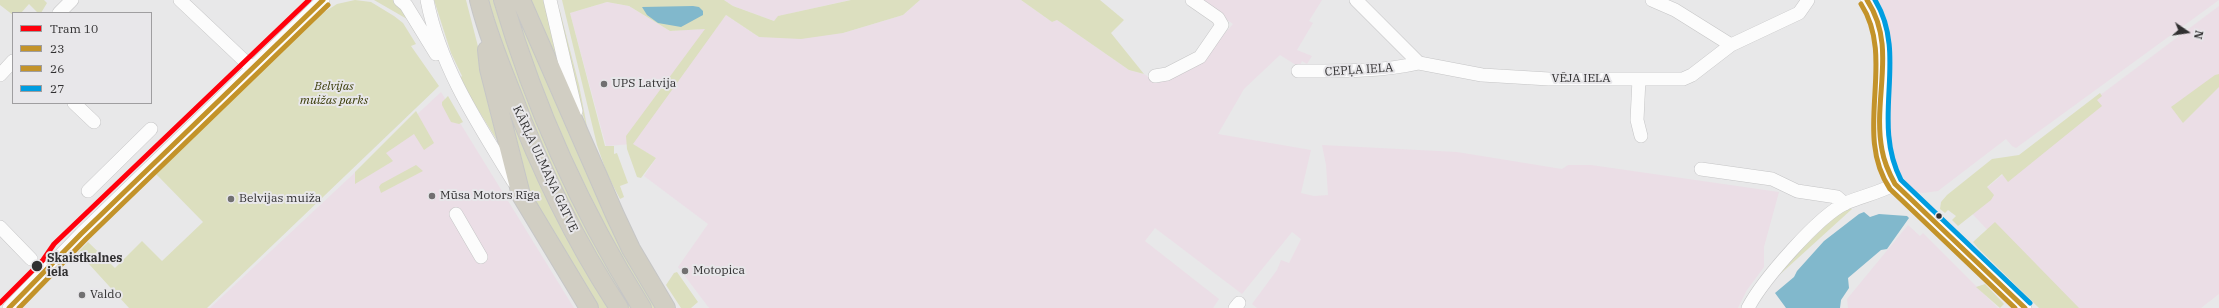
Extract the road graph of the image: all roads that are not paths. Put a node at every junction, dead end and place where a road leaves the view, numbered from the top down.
1 (72, 0) edge
2 (180, 0) edge
3 (323, 0) edge
4 (400, 0) edge
5 (426, 0) edge
6 (503, 0) edge
7 (520, 0) edge
8 (550, 0) edge
9 (1192, 0) edge
10 (1356, 0) edge
11 (1652, 0) edge
12 (1808, 0) edge
13 (1867, 0) edge
14 (481, 7) edge
15 (60, 12) edge
16 (1731, 45) junction
17 (12, 62) edge
18 (1420, 63) junction
19 (252, 68) junction
20 (1298, 71) dead end
21 (0, 75) edge
22 (451, 75) junction
23 (1155, 76) dead end
24 (1639, 79) junction
25 (75, 104) edge
26 (94, 122) dead end
27 (151, 130) dead end
28 (1641, 136) dead end
29 (593, 165) junction
30 (1701, 169) dead end
31 (1894, 184) junction
32 (88, 191) dead end
33 (521, 195) junction
34 (1845, 204) junction
35 (456, 214) dead end
36 (0, 227) edge
37 (481, 257) dead end
38 (31, 259) dead end
39 (9, 308) edge
40 (589, 308) edge
41 (618, 308) edge
42 (642, 308) edge
43 (666, 308) edge
44 (1748, 308) edge
45 (2025, 308) edge

1 - 15 street
2 - 19 street
3 - 19 street
4 - 22 street
5 - 22 street
6 - 42 highway, KĀRĻA ULMAŅA GATVE
7 - 29 highway
8 - 29 street
9 - 23 street
10 - 18 street
11 - 16 street
12 - 16 street, VĒJA IELA
13 - 31 street
14 - 33 highway
14 - 41 highway, KĀRĻA ULMAŅA GATVE
16 - 24 street, VĒJA IELA
17 - 21 street
18 - 20 street, CEPĻA IELA
18 - 24 street, VĒJA IELA
19 - 39 street
22 - 33 street
24 - 28 street
25 - 26 street
27 - 32 street
29 - 43 highway
30 - 34 street
31 - 34 street
31 - 45 street
33 - 40 highway
34 - 44 street
35 - 37 street
36 - 38 street

